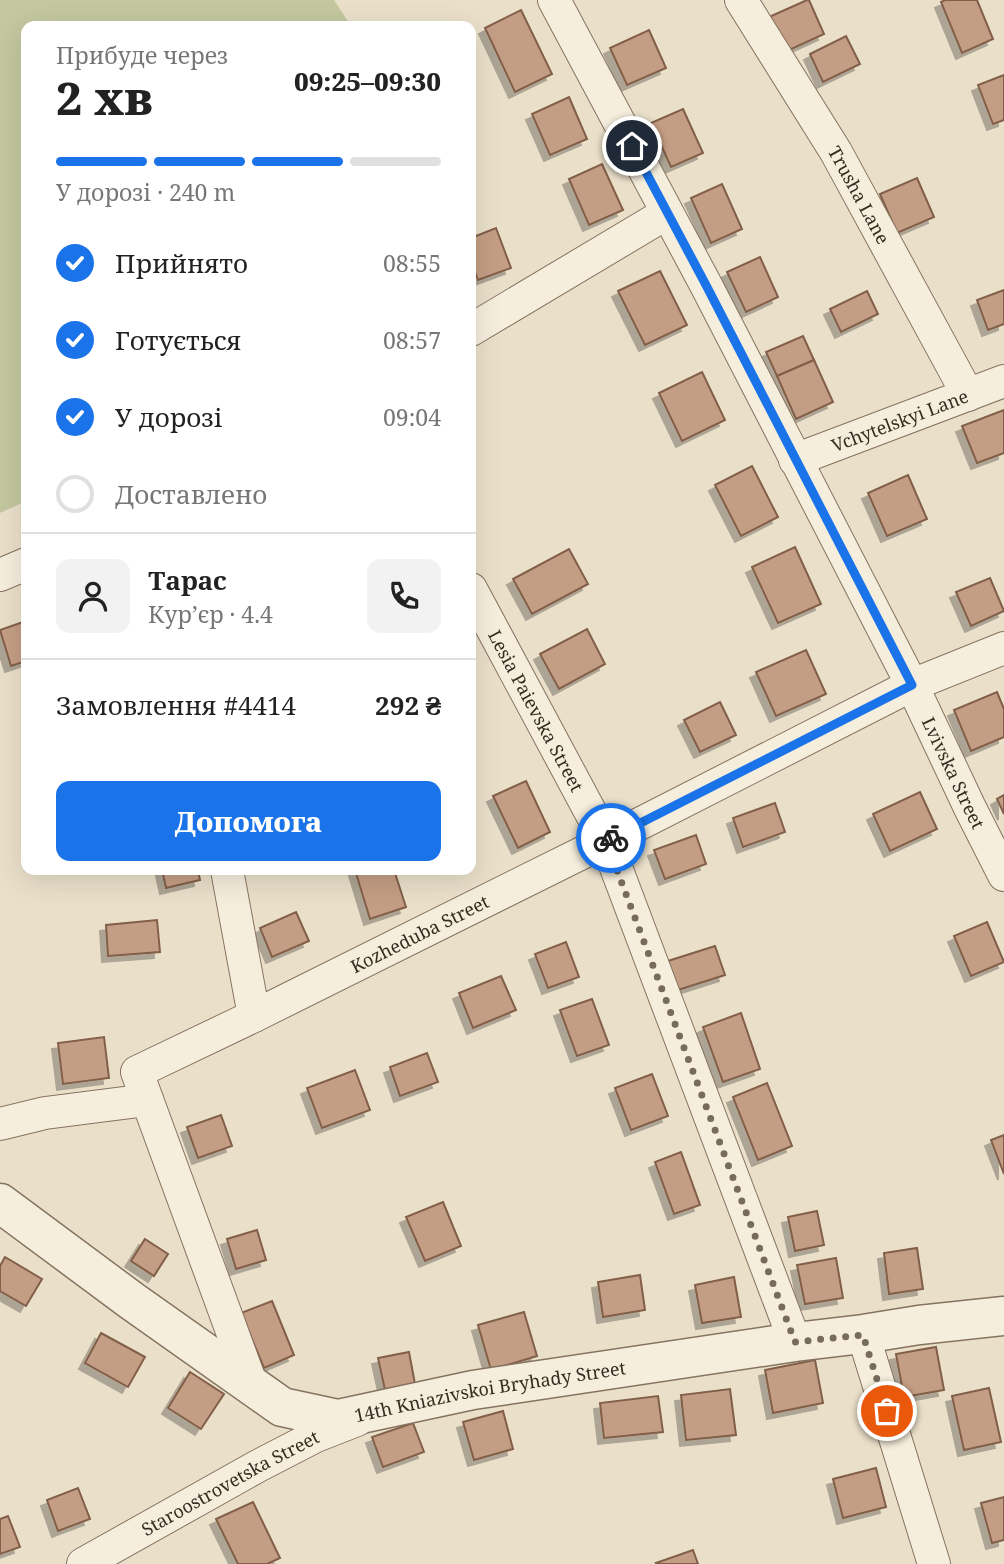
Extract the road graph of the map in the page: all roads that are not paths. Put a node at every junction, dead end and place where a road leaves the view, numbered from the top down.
1 (554, 0) edge
2 (741, 0) edge
3 (667, 213) junction
4 (476, 327) edge
5 (1004, 381) edge
6 (968, 395) junction
7 (795, 460) junction
8 (21, 566) edge
9 (0, 575) edge
10 (476, 598) edge
11 (1004, 648) edge
12 (912, 685) junction
13 (606, 841) junction
14 (228, 875) edge
15 (1004, 875) edge
16 (254, 1016) junction
17 (147, 1100) junction
18 (0, 1124) edge
19 (0, 1203) edge
20 (1004, 1316) edge
21 (863, 1335) junction
22 (795, 1342) junction
23 (267, 1397) junction
24 (382, 1410) junction
25 (258, 1466) junction
26 (83, 1564) edge
27 (934, 1564) edge

1 - 3 street, Lvivska Street
2 - 6 street, Trusha Lane
3 - 4 street
3 - 7 street, Lvivska Street
5 - 6 street, Vchytelskyi Lane
6 - 7 street, Vchytelskyi Lane
7 - 12 street, Lvivska Street
8 - 9 street
10 - 13 street, Lesia Paievska Street
11 - 12 street, Kozheduba Street
12 - 13 street, Kozheduba Street
12 - 15 street, Lvivska Street
13 - 16 street, Kozheduba Street
13 - 22 street, Lesia Paievska Street
14 - 16 street
16 - 17 street, Kozheduba Street
17 - 18 street
17 - 23 street, Kozheduba Street
19 - 23 street, 14th Kniazivskoi Bryhady Street
20 - 21 street, 14th Kniazivskoi Bryhady Street
21 - 22 street, 14th Kniazivskoi Bryhady Street
21 - 27 street
22 - 24 street, 14th Kniazivskoi Bryhady Street
23 - 24 street, 14th Kniazivskoi Bryhady Street
23 - 25 street, Kozheduba Street
24 - 25 street, Staroostrovetska Street
25 - 26 street, Staroostrovetska Street

